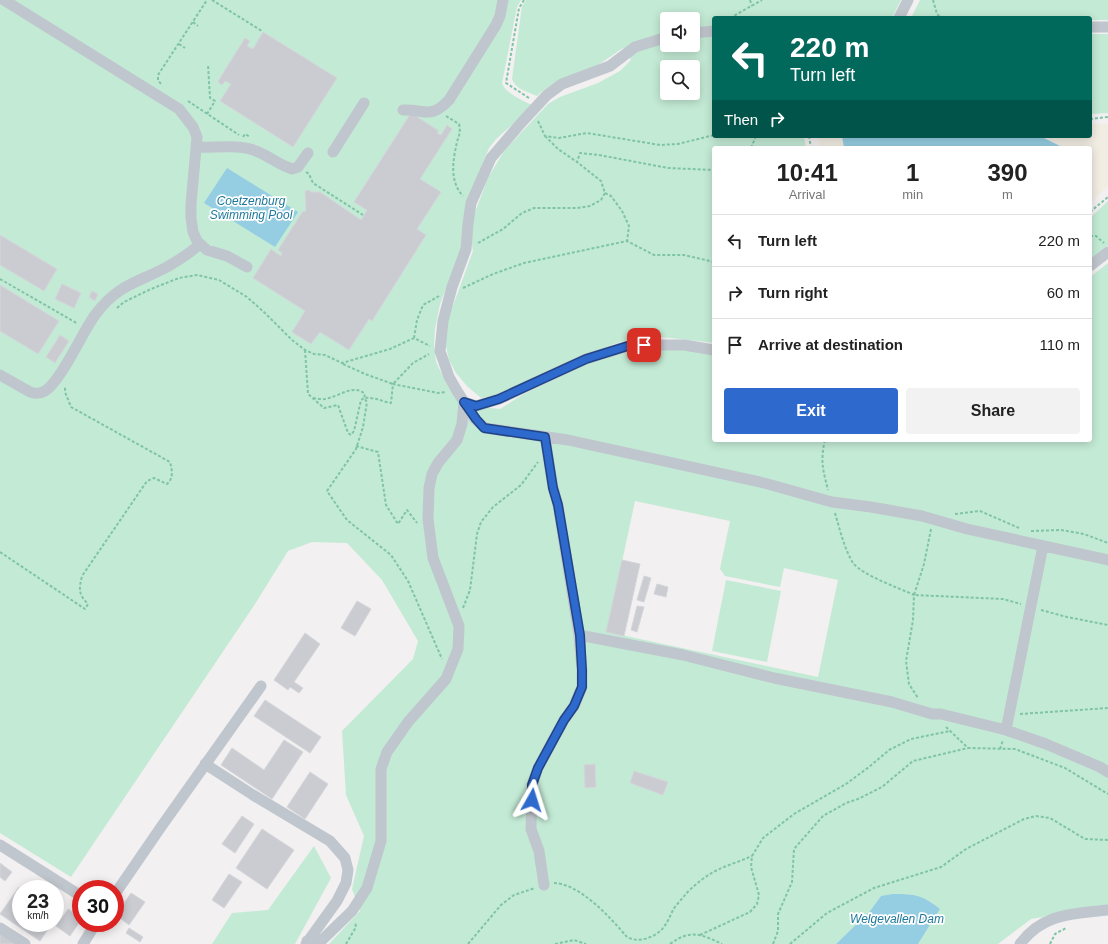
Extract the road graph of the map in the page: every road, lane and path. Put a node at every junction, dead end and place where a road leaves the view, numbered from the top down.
1 (4, 0) edge
2 (207, 0) edge
3 (212, 0) edge
4 (503, 0) edge
5 (524, 0) edge
6 (750, 0) edge
7 (762, 0) edge
8 (908, 0) edge
9 (934, 0) edge
10 (752, 6) junction
11 (734, 16) edge
12 (900, 16) edge
13 (939, 16) edge
14 (193, 22) junction
15 (198, 26) dead end
16 (1092, 27) edge
17 (1108, 27) edge
18 (262, 31) dead end
19 (712, 31) edge
20 (700, 32) edge
21 (660, 39) edge
22 (179, 44) junction
23 (185, 48) dead end
24 (208, 65) dead end
25 (167, 88) dead end
26 (185, 99) dead end
27 (364, 103) dead end
28 (539, 104) junction
29 (441, 109) junction
30 (403, 110) dead end
31 (207, 114) junction
32 (1108, 116) edge
33 (1092, 120) edge
34 (545, 136) junction
35 (712, 136) edge
36 (251, 138) dead end
37 (197, 147) junction
38 (334, 152) dead end
39 (308, 153) dead end
40 (577, 162) junction
41 (712, 170) edge
42 (304, 171) dead end
43 (605, 193) junction
44 (1108, 198) edge
45 (471, 203) junction
46 (1092, 210) edge
47 (363, 215) dead end
48 (1092, 236) edge
49 (627, 241) junction
50 (200, 244) junction
51 (1107, 248) edge
52 (466, 249) junction
53 (712, 262) edge
54 (1092, 264) edge
55 (247, 267) dead end
56 (0, 279) edge
57 (452, 288) junction
58 (114, 311) dead end
59 (86, 329) junction
60 (414, 338) junction
61 (305, 350) junction
62 (712, 350) edge
63 (440, 351) junction
64 (342, 364) junction
65 (0, 375) edge
66 (66, 381) dead end
67 (393, 384) junction
68 (457, 391) junction
69 (313, 398) junction
70 (364, 398) junction
71 (464, 402) junction
72 (545, 437) junction
73 (824, 442) edge
74 (356, 446) junction
75 (547, 453) junction
76 (832, 502) junction
77 (949, 515) dead end
78 (934, 520) junction
79 (1020, 528) dead end
80 (1026, 531) dead end
81 (430, 541) junction
82 (1108, 543) edge
83 (1043, 546) junction
84 (0, 552) edge
85 (1108, 560) edge
86 (914, 594) junction
87 (1030, 607) junction
88 (463, 609) dead end
89 (1108, 625) edge
90 (580, 635) junction
91 (449, 673) junction
92 (261, 686) dead end
93 (920, 701) dead end
94 (1108, 708) edge
95 (1009, 715) junction
96 (946, 726) dead end
97 (1006, 730) junction
98 (950, 731) junction
99 (968, 748) junction
100 (205, 764) junction
101 (1108, 772) edge
102 (1108, 794) edge
103 (1108, 840) edge
104 (0, 845) edge
105 (752, 856) junction
106 (124, 881) edge
107 (544, 884) junction
108 (72, 890) edge
109 (1108, 910) edge
110 (1071, 926) dead end
111 (0, 928) edge
112 (90, 932) edge
113 (700, 935) junction
114 (307, 943) edge
115 (25, 944) edge
116 (82, 944) edge
117 (468, 944) edge
118 (555, 944) edge
119 (586, 944) edge
120 (670, 944) edge
121 (722, 944) edge
122 (773, 944) edge
123 (790, 944) edge
124 (1020, 944) edge
125 (1050, 944) edge

1 - 37 street
2 - 14 path
3 - 18 path
4 - 29 street
5 - 28 path
6 - 10 path
7 - 10 path
8 - 12 street
9 - 13 path
10 - 11 path
14 - 15 path
14 - 22 path
16 - 17 street
19 - 20 street
21 - 28 street
22 - 23 path
22 - 25 path
24 - 31 path
26 - 31 path
27 - 38 street
28 - 34 path
28 - 45 street
29 - 30 street
29 - 45 path
31 - 36 path
32 - 33 path
34 - 35 path
34 - 40 path
37 - 39 street
37 - 50 street
40 - 41 path
40 - 43 path
42 - 47 path
43 - 49 path
43 - 52 path
44 - 46 path
45 - 52 street
48 - 51 path
49 - 53 path
49 - 57 path
50 - 55 street
50 - 59 street
51 - 54 street
52 - 57 street
56 - 59 path
57 - 60 path
57 - 63 street
58 - 61 path
59 - 65 street
60 - 63 path
60 - 64 path
61 - 64 path
61 - 69 path
62 - 71 street
63 - 67 path
63 - 68 street
64 - 67 path
66 - 84 path
67 - 68 path
67 - 70 path
68 - 71 street
69 - 70 path
69 - 70 path
70 - 74 path
71 - 72 street
71 - 81 street
72 - 75 street
72 - 76 street
73 - 76 path
74 - 81 path
74 - 91 path
75 - 88 path
75 - 90 street
76 - 78 street
76 - 86 path
77 - 79 path
78 - 83 street
78 - 86 path
80 - 82 path
81 - 91 street
83 - 85 street
83 - 87 street
86 - 87 path
86 - 93 path
87 - 89 path
87 - 95 street
90 - 97 street
90 - 107 street
91 - 114 street
92 - 100 street
94 - 95 path
95 - 97 street
96 - 98 path
97 - 101 street
98 - 99 path
98 - 105 path
99 - 102 path
99 - 122 path
100 - 106 street
100 - 114 street
103 - 123 path
104 - 108 street
105 - 107 path
105 - 113 path
107 - 117 path
109 - 124 street
110 - 125 path
111 - 115 street
112 - 116 street
113 - 120 path
113 - 121 path
118 - 119 path

